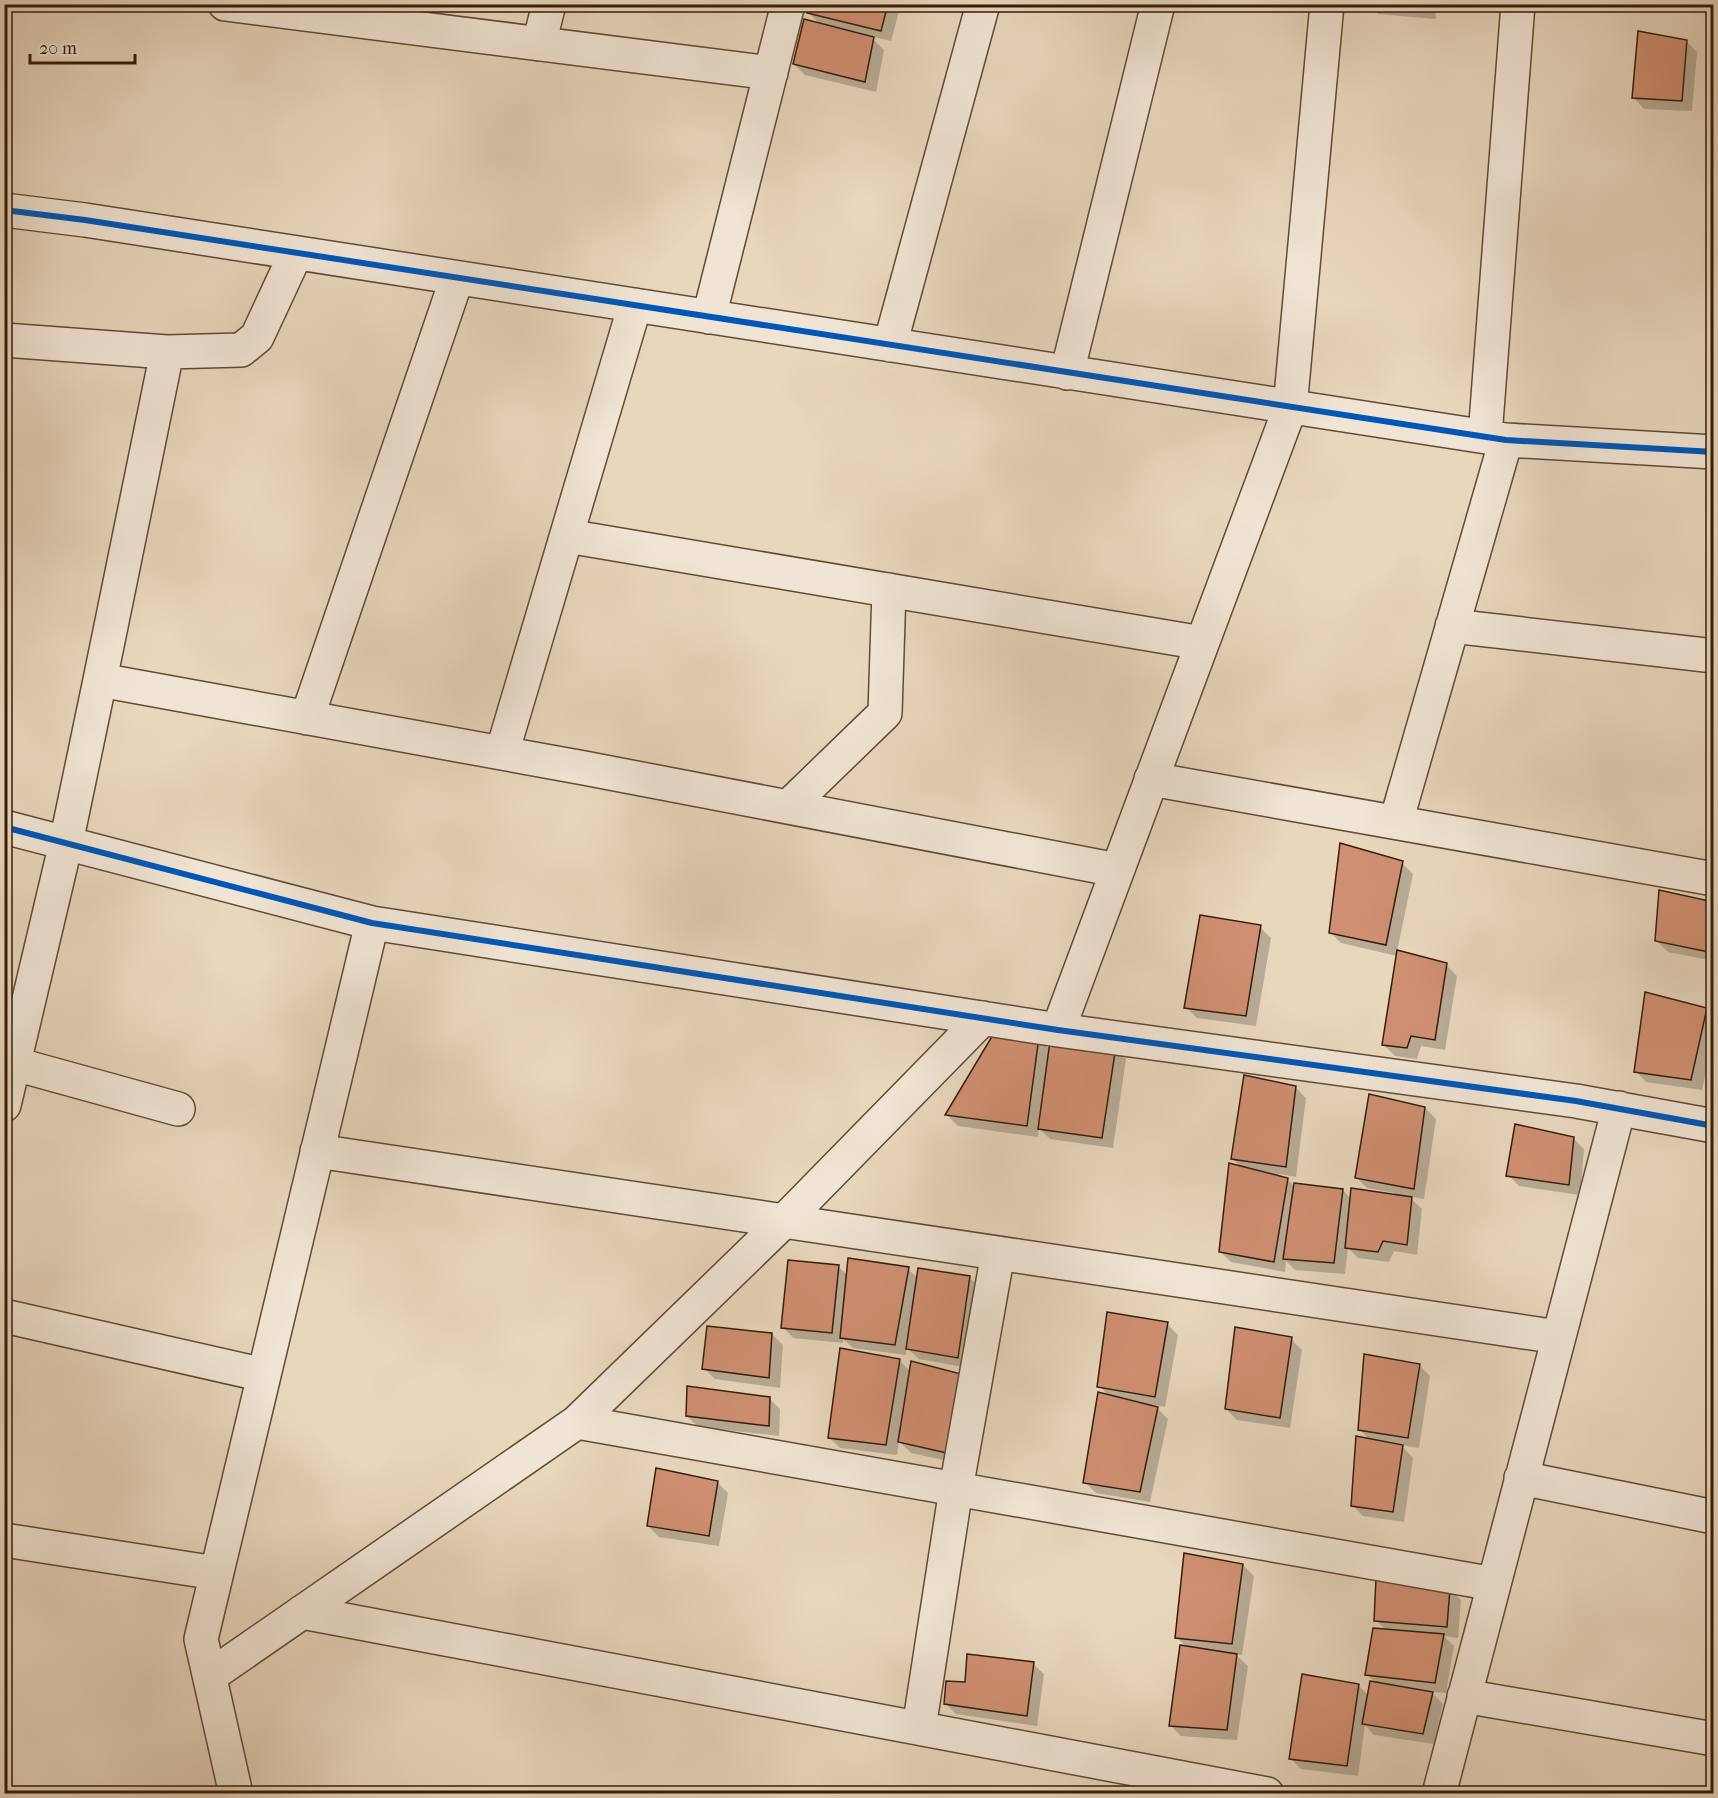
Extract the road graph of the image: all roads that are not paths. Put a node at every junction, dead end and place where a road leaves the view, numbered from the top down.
1 (225, 4) edge
2 (549, 4) edge
3 (788, 4) edge
4 (983, 4) edge
5 (1158, 4) edge
6 (1327, 4) edge
7 (1518, 4) edge
8 (358, 13) edge
9 (539, 44) junction
10 (771, 73) junction
11 (4, 210) edge
12 (296, 253) junction
13 (457, 278) junction
14 (635, 305) junction
15 (709, 317) junction
16 (4, 340) edge
17 (890, 345) junction
18 (167, 352) junction
19 (1067, 373) junction
20 (1290, 408) junction
21 (1495, 438) junction
22 (1713, 452) edge
23 (567, 536) junction
24 (889, 590) junction
25 (1452, 626) junction
26 (1202, 643) junction
27 (1713, 656) edge
28 (100, 680) junction
29 (307, 718) junction
30 (502, 753) junction
31 (1151, 779) junction
32 (789, 807) junction
33 (1396, 822) junction
34 (4, 827) edge
35 (66, 843) junction
36 (1117, 870) junction
37 (1713, 879) edge
38 (372, 923) junction
39 (983, 1018) junction
40 (1058, 1030) junction
41 (10, 1062) edge
42 (4, 1105) edge
43 (1619, 1108) junction
44 (178, 1109) dead end
45 (1713, 1126) edge
46 (317, 1151) junction
47 (784, 1221) junction
48 (998, 1253) junction
49 (4, 1316) edge
50 (1558, 1337) junction
51 (264, 1374) junction
52 (577, 1422) junction
53 (1521, 1478) junction
54 (956, 1489) junction
55 (1713, 1517) edge
56 (4, 1540) edge
57 (216, 1573) junction
58 (1494, 1584) junction
59 (302, 1612) junction
60 (210, 1676) junction
61 (1464, 1696) junction
62 (919, 1728) junction
63 (1713, 1738) edge
64 (236, 1794) edge
65 (1267, 1794) edge
66 (1439, 1794) edge

1 - 8 street
2 - 9 street
3 - 10 street
4 - 17 street
5 - 19 street
6 - 20 street
7 - 21 street
8 - 9 street
9 - 10 street
10 - 15 street
11 - 12 street
12 - 13 street
12 - 18 street
13 - 14 street
13 - 29 street
14 - 15 street
14 - 23 street
15 - 17 street
16 - 18 street
17 - 19 street
18 - 28 street
19 - 20 street
20 - 21 street
20 - 26 street
21 - 22 street
21 - 25 street
23 - 24 street
23 - 30 street
24 - 26 street
24 - 32 street
25 - 27 street
25 - 33 street
26 - 31 street
28 - 29 street
28 - 35 street
29 - 30 street
30 - 32 street
31 - 33 street
31 - 36 street
32 - 36 street
33 - 37 street
34 - 35 street
35 - 38 street
35 - 41 street
36 - 40 street
38 - 39 street
38 - 46 street
39 - 40 street
39 - 47 street
40 - 43 street
41 - 42 street
41 - 44 street
43 - 45 street
43 - 50 street
46 - 47 street
46 - 51 street
47 - 48 street
47 - 52 street
48 - 50 street
48 - 54 street
49 - 51 street
50 - 53 street
51 - 57 street
52 - 54 street
52 - 59 street
53 - 55 street
53 - 58 street
54 - 58 street
54 - 62 street
56 - 57 street
57 - 60 street
58 - 61 street
59 - 60 street
59 - 62 street
60 - 64 street
61 - 63 street
61 - 66 street
62 - 65 street

